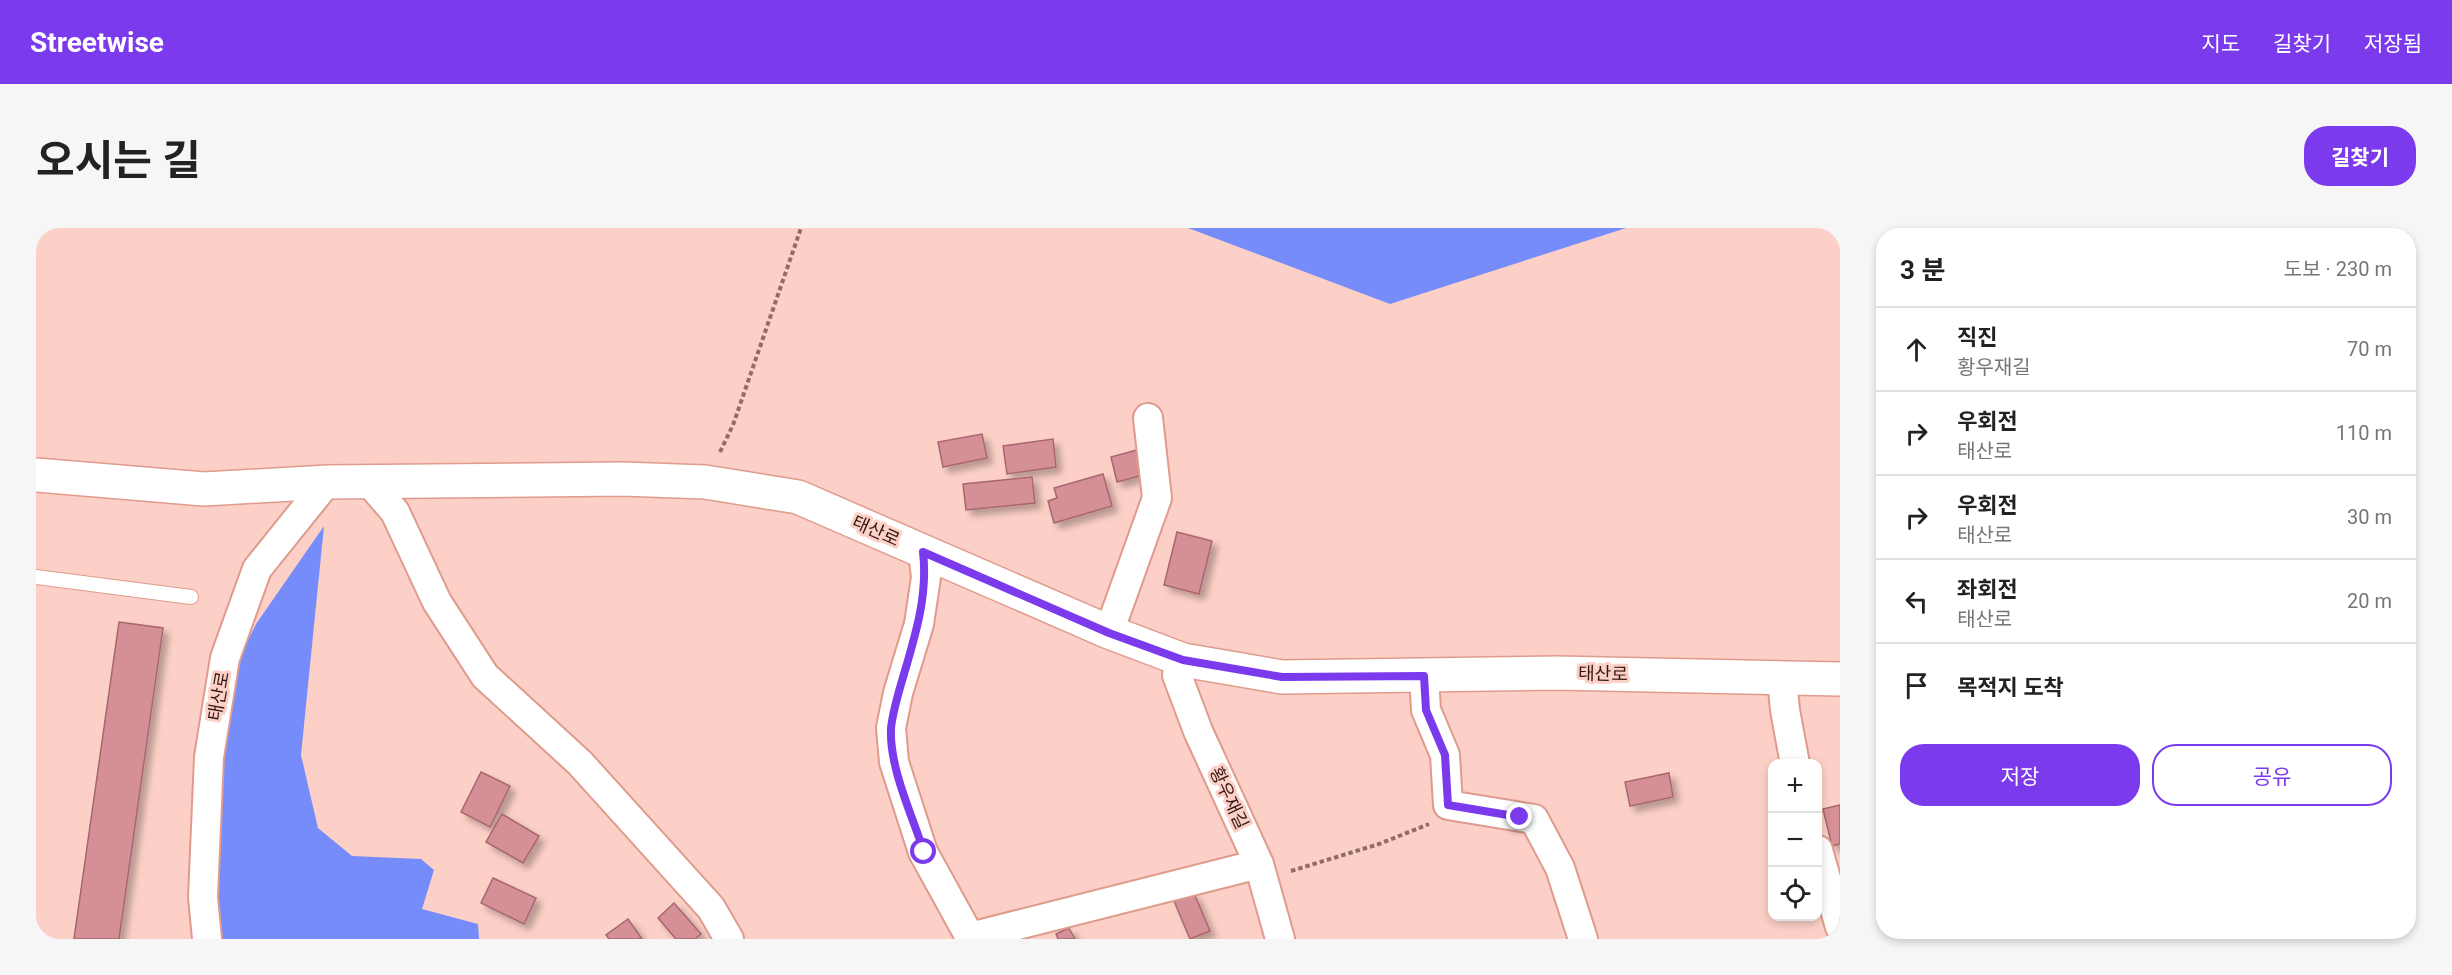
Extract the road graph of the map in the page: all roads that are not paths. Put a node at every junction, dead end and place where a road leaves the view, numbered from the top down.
1 (1148, 418) dead end
2 (36, 475) edge
3 (327, 482) junction
4 (369, 482) junction
5 (923, 552) junction
6 (36, 577) edge
7 (192, 597) dead end
8 (1109, 633) junction
9 (1183, 660) junction
10 (1424, 676) junction
11 (1782, 678) junction
12 (1840, 679) edge
13 (1794, 759) edge
14 (1822, 864) edge
15 (1262, 871) junction
16 (1840, 927) edge
17 (970, 938) edge
18 (207, 939) edge
19 (729, 939) edge
20 (1280, 939) edge
21 (1583, 939) edge

1 - 8 street
2 - 3 street, 태산로
3 - 4 street, 태산로
3 - 18 street, 태산로
4 - 5 street, 태산로
4 - 19 street
5 - 8 street, 태산로
5 - 17 street
6 - 7 lane
8 - 9 street, 태산로
9 - 10 street, 태산로
9 - 15 street, 황우재길
10 - 11 street, 태산로
10 - 21 street
11 - 12 street, 태산로
11 - 13 street
14 - 16 street
15 - 17 street
15 - 20 street, 황우재길

